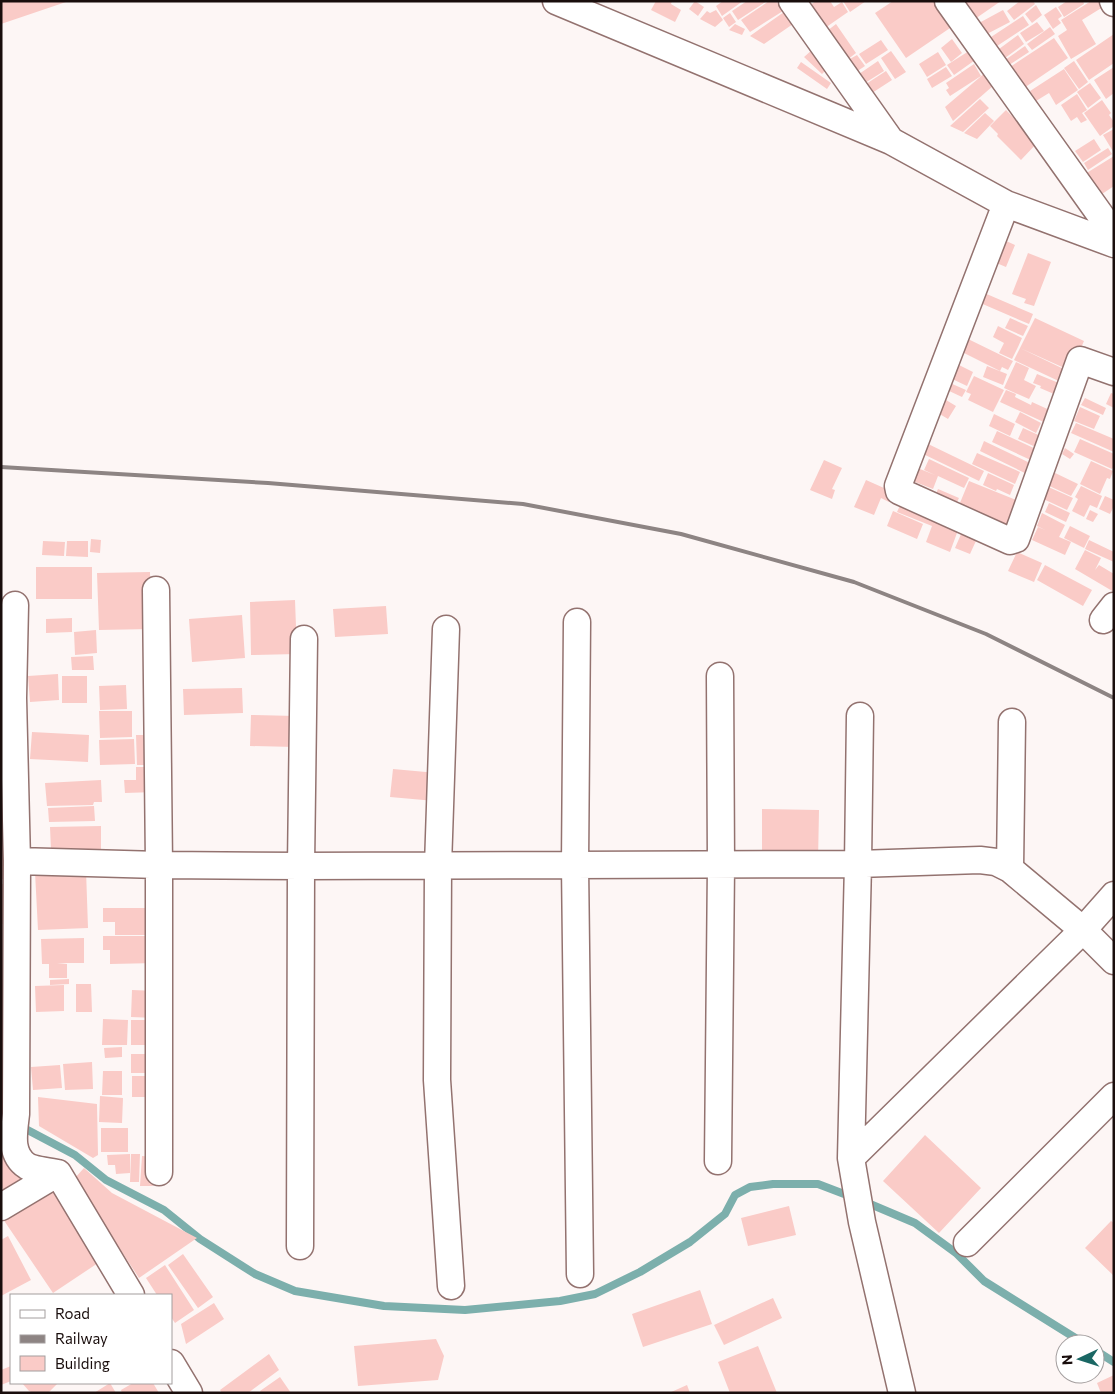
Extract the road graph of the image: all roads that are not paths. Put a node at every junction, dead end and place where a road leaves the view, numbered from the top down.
1 (556, 1) edge
2 (792, 1) edge
3 (948, 1) edge
4 (891, 141) junction
5 (1006, 204) junction
6 (1114, 234) edge
7 (1114, 244) edge
8 (1114, 372) edge
9 (156, 590) dead end
10 (15, 605) dead end
11 (577, 622) dead end
12 (446, 629) dead end
13 (304, 639) dead end
14 (720, 676) dead end
15 (860, 716) dead end
16 (1012, 722) dead end
17 (17, 861) junction
18 (858, 864) junction
19 (159, 865) junction
20 (575, 865) junction
21 (722, 865) junction
22 (301, 866) junction
23 (438, 866) junction
24 (1010, 868) junction
25 (1114, 895) edge
26 (1083, 930) junction
27 (1114, 961) edge
28 (1114, 1096) edge
29 (851, 1158) junction
30 (718, 1161) dead end
31 (160, 1172) dead end
32 (58, 1173) junction
33 (1, 1208) edge
34 (967, 1243) dead end
35 (300, 1246) dead end
36 (580, 1274) dead end
37 (451, 1286) dead end
38 (130, 1294) edge
39 (172, 1365) edge
40 (188, 1393) edge
41 (902, 1393) edge

1 - 4 street
2 - 4 street
3 - 6 street
4 - 5 street
5 - 7 street
5 - 8 street
9 - 19 street
10 - 17 street
11 - 20 street
12 - 23 street
13 - 22 street
14 - 21 street
15 - 18 street
16 - 24 street
17 - 19 street
17 - 32 street
18 - 21 street
18 - 24 street
18 - 29 street
19 - 22 street
19 - 31 street
20 - 21 street
20 - 23 street
20 - 36 street
21 - 30 street
22 - 23 street
22 - 35 street
23 - 37 street
24 - 26 street
25 - 26 street
26 - 27 street
26 - 29 street
28 - 34 street
29 - 41 street
32 - 33 street
32 - 38 street
39 - 40 street

